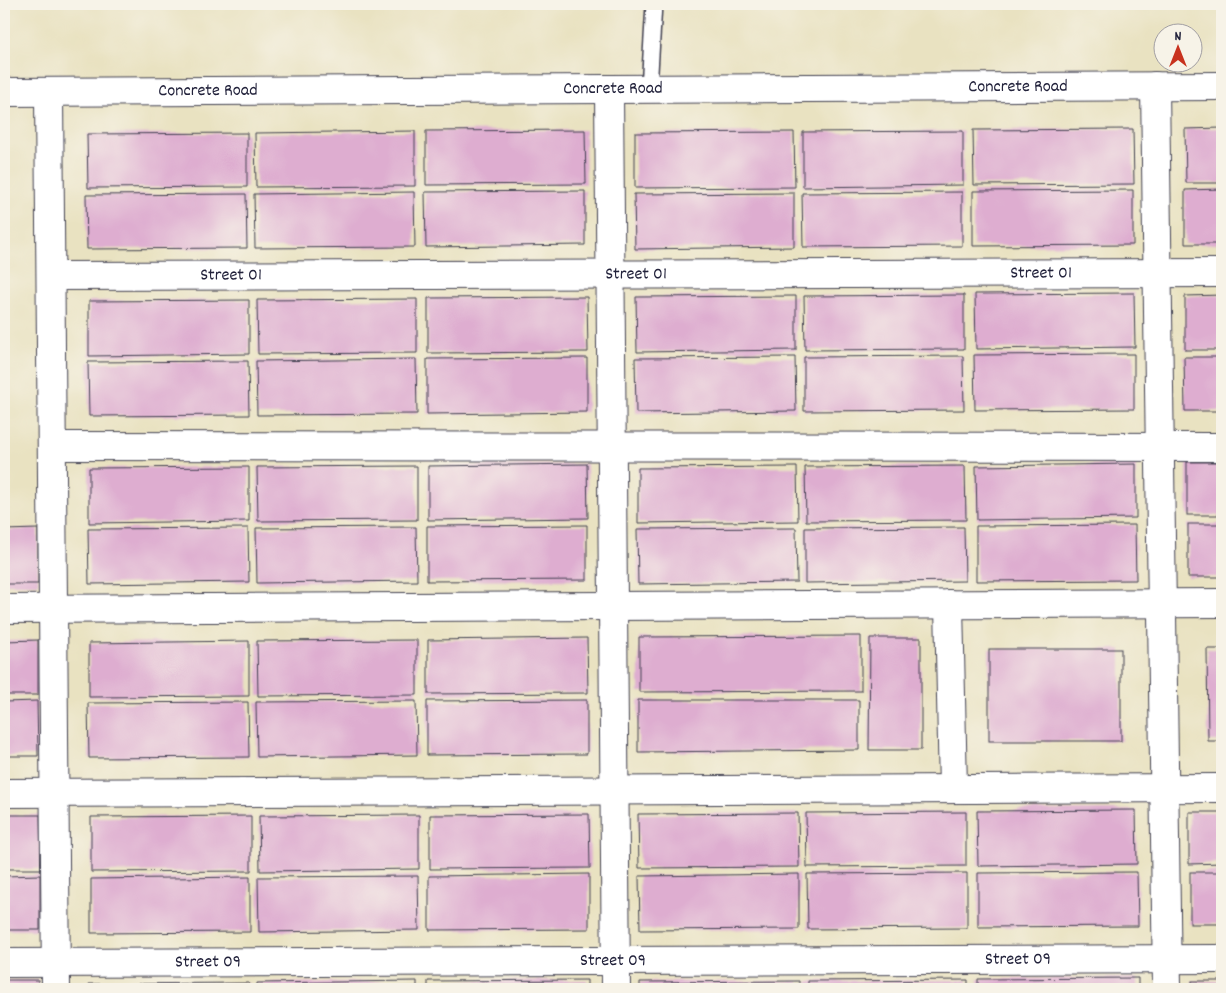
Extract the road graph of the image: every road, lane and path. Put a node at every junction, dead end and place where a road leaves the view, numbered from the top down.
1 (654, 4) edge
2 (1155, 86) junction
3 (1222, 86) edge
4 (609, 89) junction
5 (649, 89) junction
6 (4, 92) edge
7 (50, 92) junction
8 (1158, 273) junction
9 (1222, 273) edge
10 (610, 274) junction
11 (51, 276) junction
12 (52, 446) junction
13 (612, 447) junction
14 (1160, 447) junction
15 (1222, 447) edge
16 (1162, 603) junction
17 (1222, 603) edge
18 (949, 604) junction
19 (613, 606) junction
20 (53, 608) junction
21 (4, 609) edge
22 (1164, 788) junction
23 (1222, 788) edge
24 (952, 789) junction
25 (614, 790) junction
26 (54, 792) junction
27 (4, 793) edge
28 (1166, 959) junction
29 (1222, 959) edge
30 (615, 961) junction
31 (4, 963) edge
32 (56, 976) edge
33 (616, 989) edge
34 (1167, 989) edge

1 - 5 lane
2 - 3 street, Concrete Road
2 - 5 street, Concrete Road
2 - 8 street
4 - 5 street, Concrete Road
4 - 7 street, Concrete Road
4 - 10 street
6 - 7 street, Concrete Road
7 - 11 street
8 - 9 street, Street 01
8 - 10 street, Street 01
8 - 14 street
10 - 11 street, Street 01
10 - 13 street
11 - 12 street
12 - 13 street
12 - 20 street
13 - 14 street
13 - 19 street
14 - 15 street
14 - 16 street
16 - 17 street
16 - 18 street
16 - 22 street
18 - 19 street
18 - 24 street
19 - 20 street
19 - 25 street
20 - 21 street
20 - 26 street
22 - 23 street
22 - 24 street
22 - 28 street
24 - 25 street
25 - 26 street
25 - 30 street
26 - 27 street
26 - 32 street
28 - 29 street, Street 09
28 - 30 street, Street 09
28 - 34 street
30 - 32 street, Street 09
30 - 33 street
31 - 32 street, Street 09

